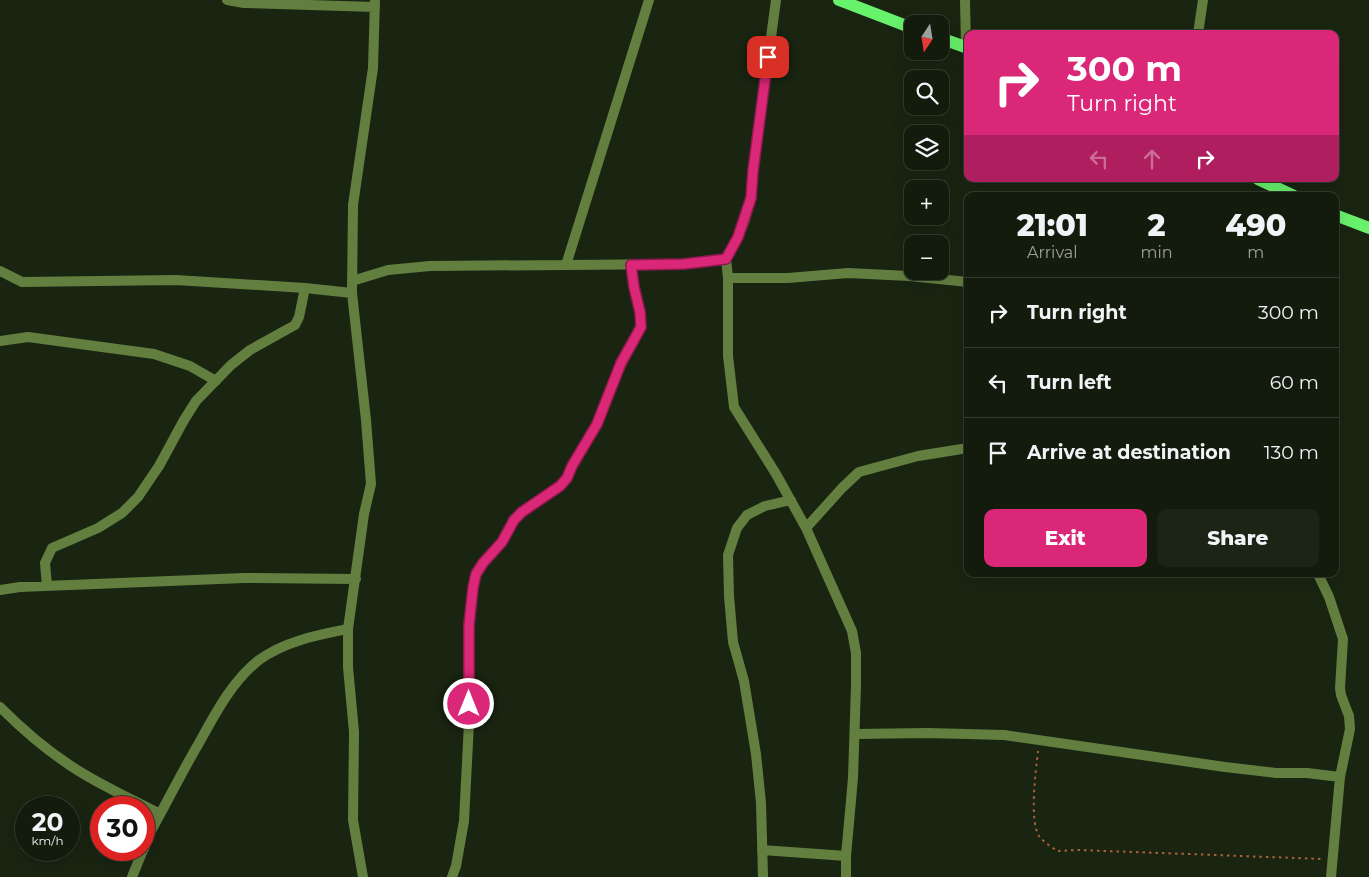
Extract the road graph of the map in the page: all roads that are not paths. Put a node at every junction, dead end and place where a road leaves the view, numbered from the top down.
1 (226, 0) edge
2 (649, 0) edge
3 (776, 0) edge
4 (839, 0) edge
5 (965, 0) edge
6 (1203, 0) edge
7 (375, 4) edge
8 (904, 25) edge
9 (966, 30) edge
10 (1199, 30) edge
11 (949, 41) edge
12 (964, 47) edge
13 (1264, 182) edge
14 (1286, 192) edge
15 (1339, 217) edge
16 (1369, 228) edge
17 (726, 259) junction
18 (566, 265) junction
19 (631, 265) junction
20 (0, 272) edge
21 (728, 278) junction
22 (352, 281) junction
23 (964, 282) edge
24 (306, 288) junction
25 (352, 293) junction
26 (0, 341) edge
27 (216, 381) junction
28 (964, 449) edge
29 (791, 500) junction
30 (806, 528) junction
31 (1319, 577) edge
32 (356, 579) junction
33 (47, 586) junction
34 (0, 590) edge
35 (348, 629) junction
36 (0, 707) edge
37 (855, 734) junction
38 (1340, 777) junction
39 (160, 814) junction
40 (155, 824) edge
41 (762, 850) junction
42 (846, 856) junction
43 (138, 861) edge
44 (132, 877) edge
45 (363, 877) edge
46 (452, 877) edge
47 (762, 877) edge
48 (846, 877) edge
49 (1332, 877) edge

1 - 7 street
2 - 18 street
3 - 17 street
4 - 8 main road
5 - 9 street
6 - 10 street
7 - 22 street
11 - 12 main road
13 - 14 main road
15 - 16 main road
17 - 19 street
17 - 21 street
18 - 19 street
18 - 22 street
19 - 46 street
20 - 24 street
21 - 23 street
21 - 29 street
22 - 25 street
24 - 25 street
24 - 27 street
25 - 32 street
26 - 27 street
27 - 33 street
28 - 30 street
29 - 30 street
29 - 41 street
30 - 37 street
31 - 38 street
32 - 33 street
32 - 35 street
33 - 34 street
35 - 39 street
35 - 45 street
36 - 39 street
37 - 38 street
37 - 42 street
38 - 49 street
39 - 40 street
41 - 42 street
41 - 47 street
42 - 48 street
43 - 44 street

